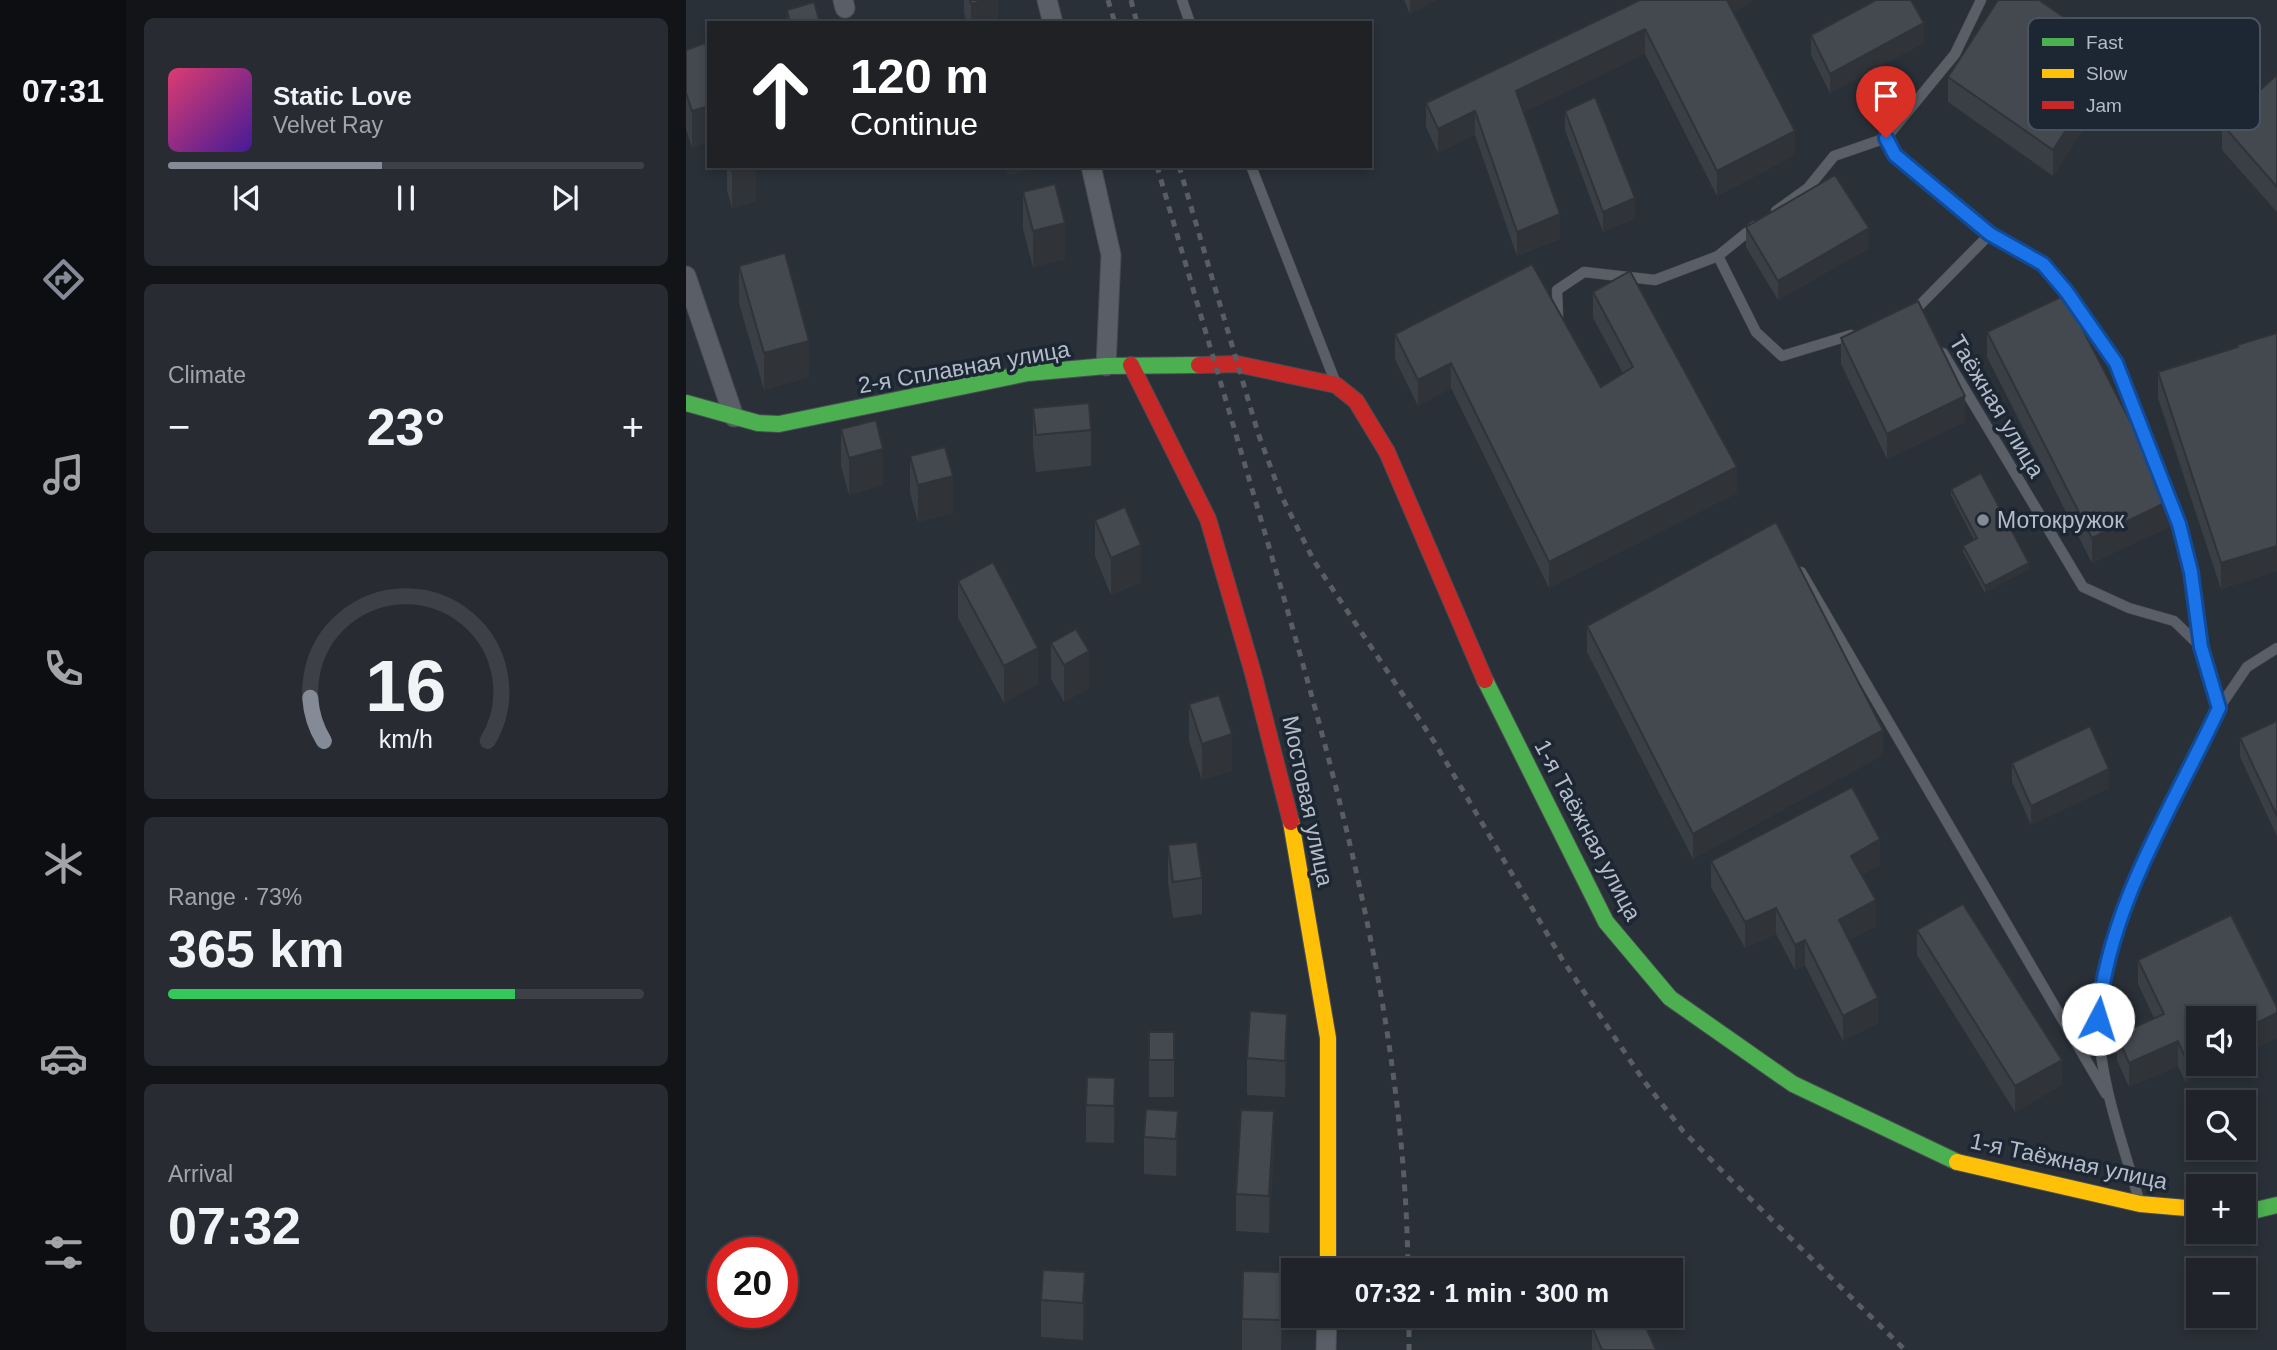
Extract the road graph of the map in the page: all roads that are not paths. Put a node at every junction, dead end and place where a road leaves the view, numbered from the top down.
1 (1046, 0) edge
2 (1182, 0) edge
3 (1981, 0) edge
4 (1052, 21) edge
5 (1189, 21) edge
6 (1886, 138) junction
7 (1091, 168) edge
8 (1252, 168) edge
9 (1990, 234) junction
10 (1718, 256) junction
11 (686, 276) edge
12 (1917, 308) junction
13 (1904, 313) edge
14 (1924, 320) edge
15 (1561, 328) edge
16 (1868, 328) edge
17 (1938, 344) edge
18 (1131, 365) junction
19 (1106, 366) junction
20 (1336, 385) junction
21 (686, 403) edge
22 (734, 417) junction
23 (1795, 561) edge
24 (2201, 647) junction
25 (2277, 648) edge
26 (2219, 708) junction
27 (2110, 1100) junction
28 (2140, 1203) junction
29 (2277, 1205) edge
30 (2186, 1208) edge
31 (2256, 1212) edge
32 (1328, 1258) edge
33 (1327, 1328) edge
34 (1326, 1350) edge

1 - 4 street
2 - 5 lane
3 - 6 lane
6 - 9 lane
6 - 10 lane
7 - 19 street
8 - 20 lane
9 - 12 lane
9 - 24 lane
10 - 15 lane
10 - 16 lane
11 - 22 street
12 - 13 lane
12 - 14 lane, Таёжная улица
17 - 24 lane, Таёжная улица
18 - 19 street, 2-я Сплавная улица
18 - 20 street, 2-я Сплавная улица
18 - 32 street, Мостовая улица
19 - 22 street, 2-я Сплавная улица
20 - 28 street, 1-я Таёжная улица
21 - 22 street, 2-я Сплавная улица
23 - 27 lane
24 - 26 lane, Таёжная улица
25 - 26 lane
26 - 27 lane
27 - 28 lane
28 - 30 street, 1-я Таёжная улица
29 - 31 street
33 - 34 street

